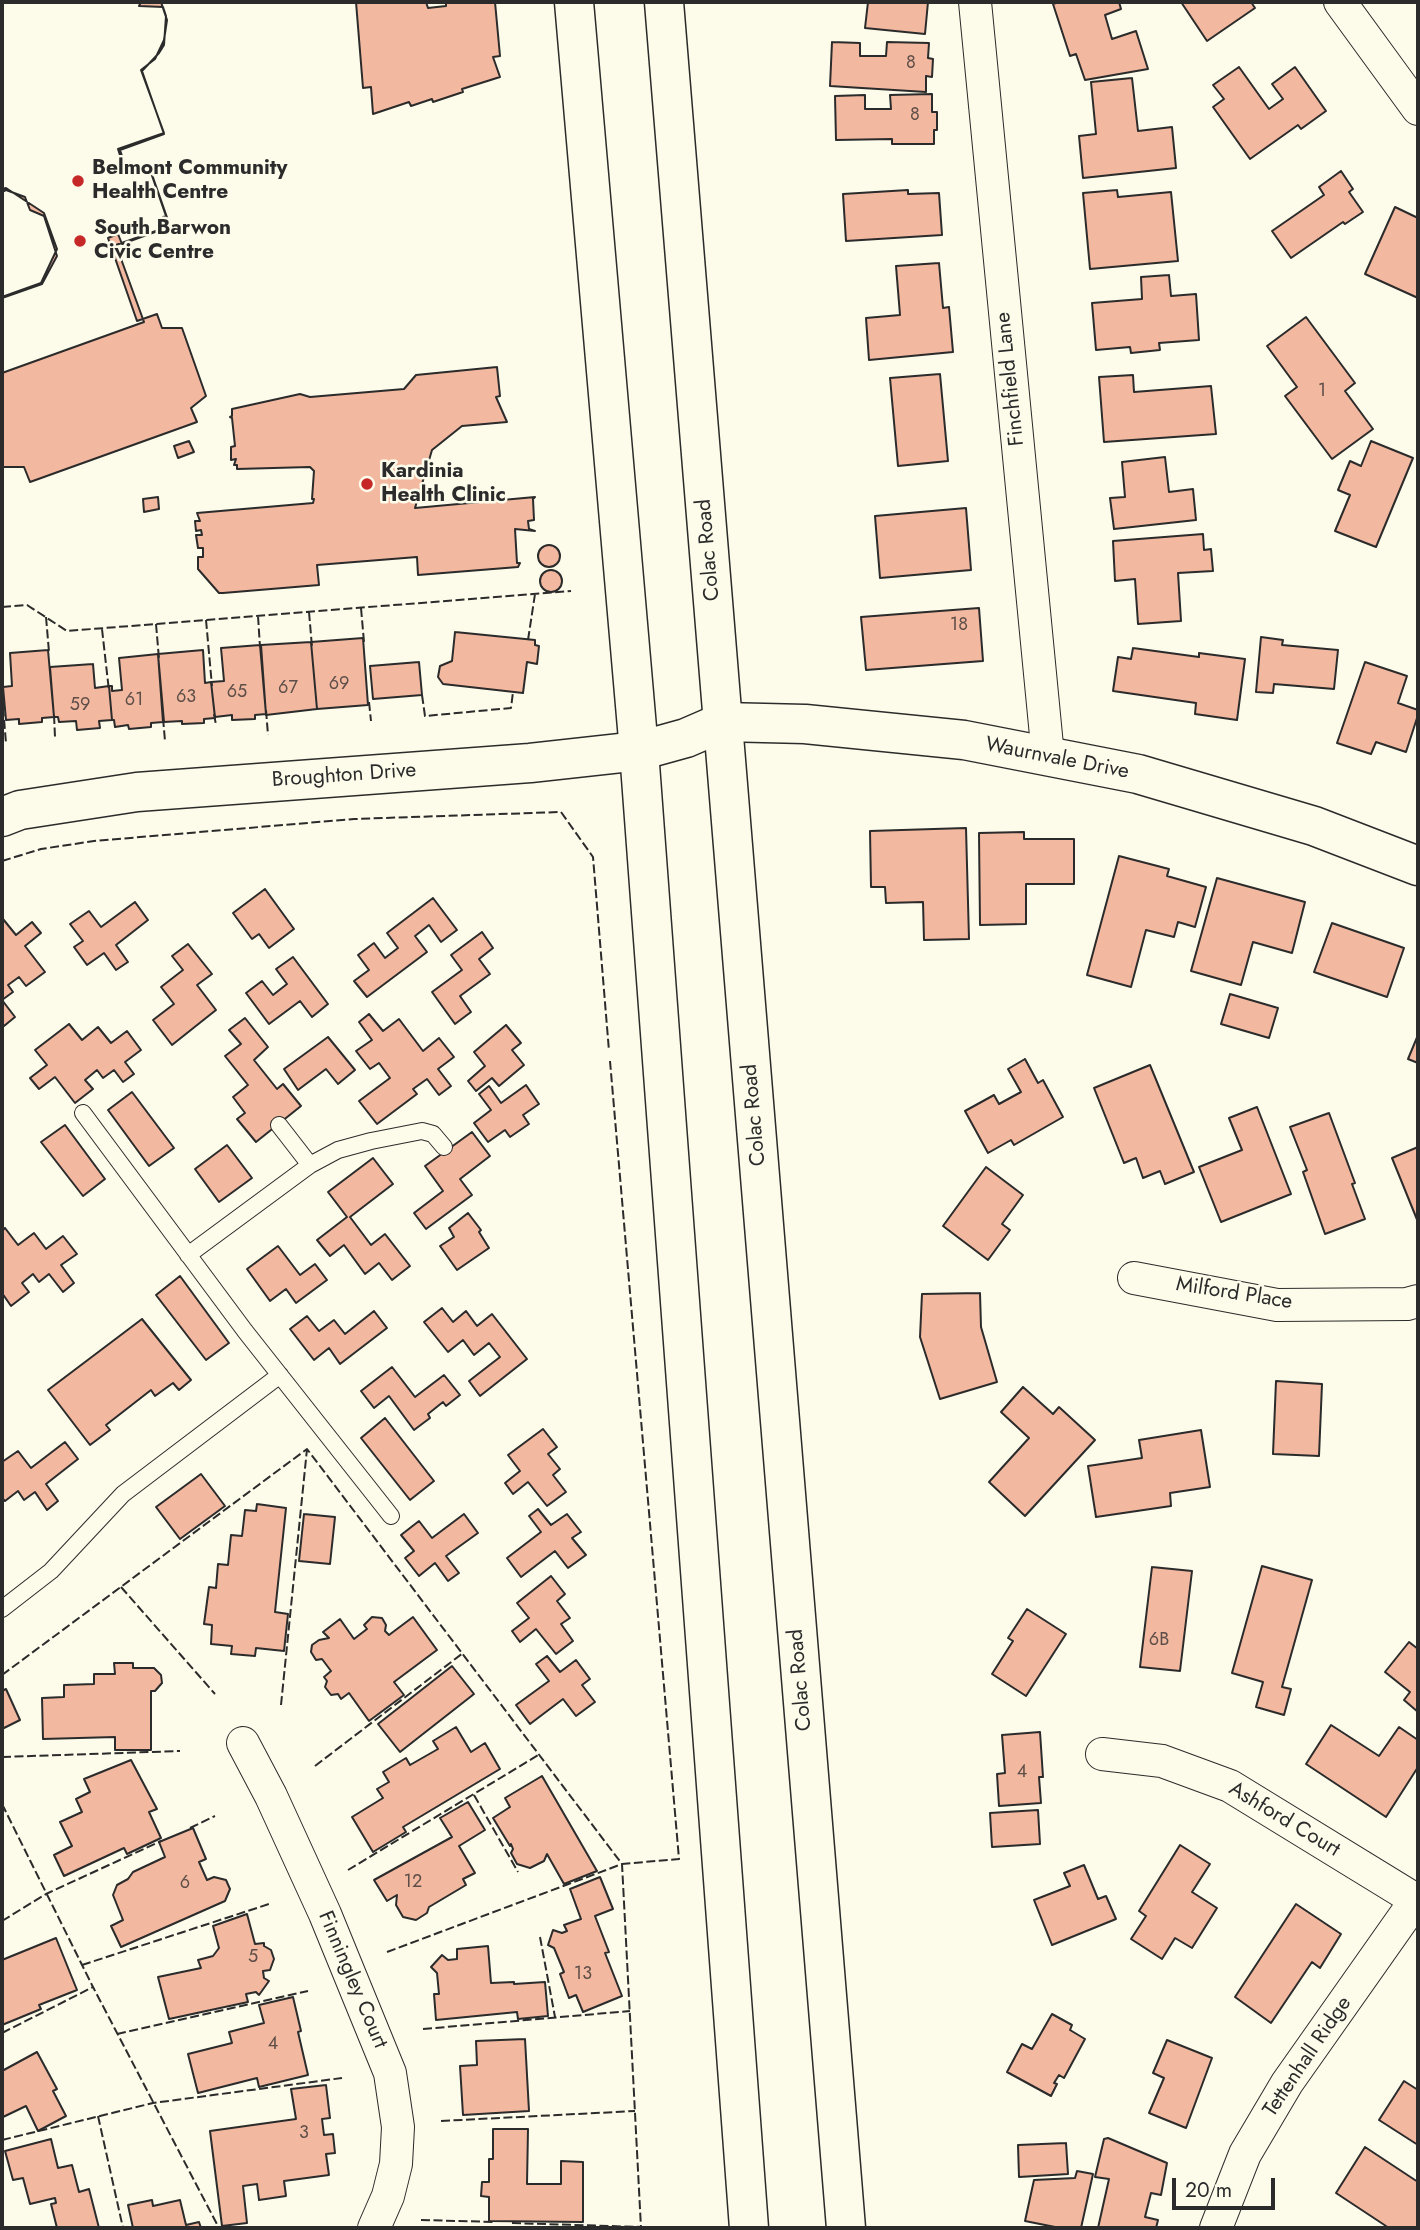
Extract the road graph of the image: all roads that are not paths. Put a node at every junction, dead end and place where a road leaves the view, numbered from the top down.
1 (574, 2) edge
2 (664, 2) edge
3 (975, 2) edge
4 (1340, 2) edge
5 (1418, 109) edge
6 (723, 722) junction
7 (686, 738) joint
8 (639, 751) junction
9 (1048, 756) junction
10 (2, 817) edge
11 (1418, 866) edge
12 (83, 1113) dead end
13 (279, 1125) dead end
14 (444, 1147) dead end
15 (310, 1165) junction
16 (188, 1255) junction
17 (1134, 1278) dead end
18 (1418, 1301) edge
19 (280, 1375) junction
20 (391, 1516) dead end
21 (2, 1609) edge
22 (243, 1743) dead end
23 (1102, 1754) dead end
24 (1417, 1898) edge
25 (374, 2228) edge
26 (749, 2228) edge
27 (846, 2228) edge
28 (1216, 2228) edge

1 - 8 main road
2 - 6 main road, Colac Road
3 - 9 street, Finchfield Lane
4 - 5 street
6 - 7 main road, Waurnvale Drive
6 - 9 main road, Waurnvale Drive
6 - 27 main road, Colac Road
7 - 8 main road, Broughton Drive
8 - 10 main road, Broughton Drive
8 - 26 main road
9 - 11 main road, Waurnvale Drive
12 - 16 lane
13 - 15 lane
14 - 15 lane
15 - 16 lane
16 - 19 lane
17 - 18 street, Milford Place
19 - 20 lane
19 - 21 lane
22 - 25 street, Finningley Court
23 - 24 street, Ashford Court
24 - 28 street, Tettenhall Ridge

